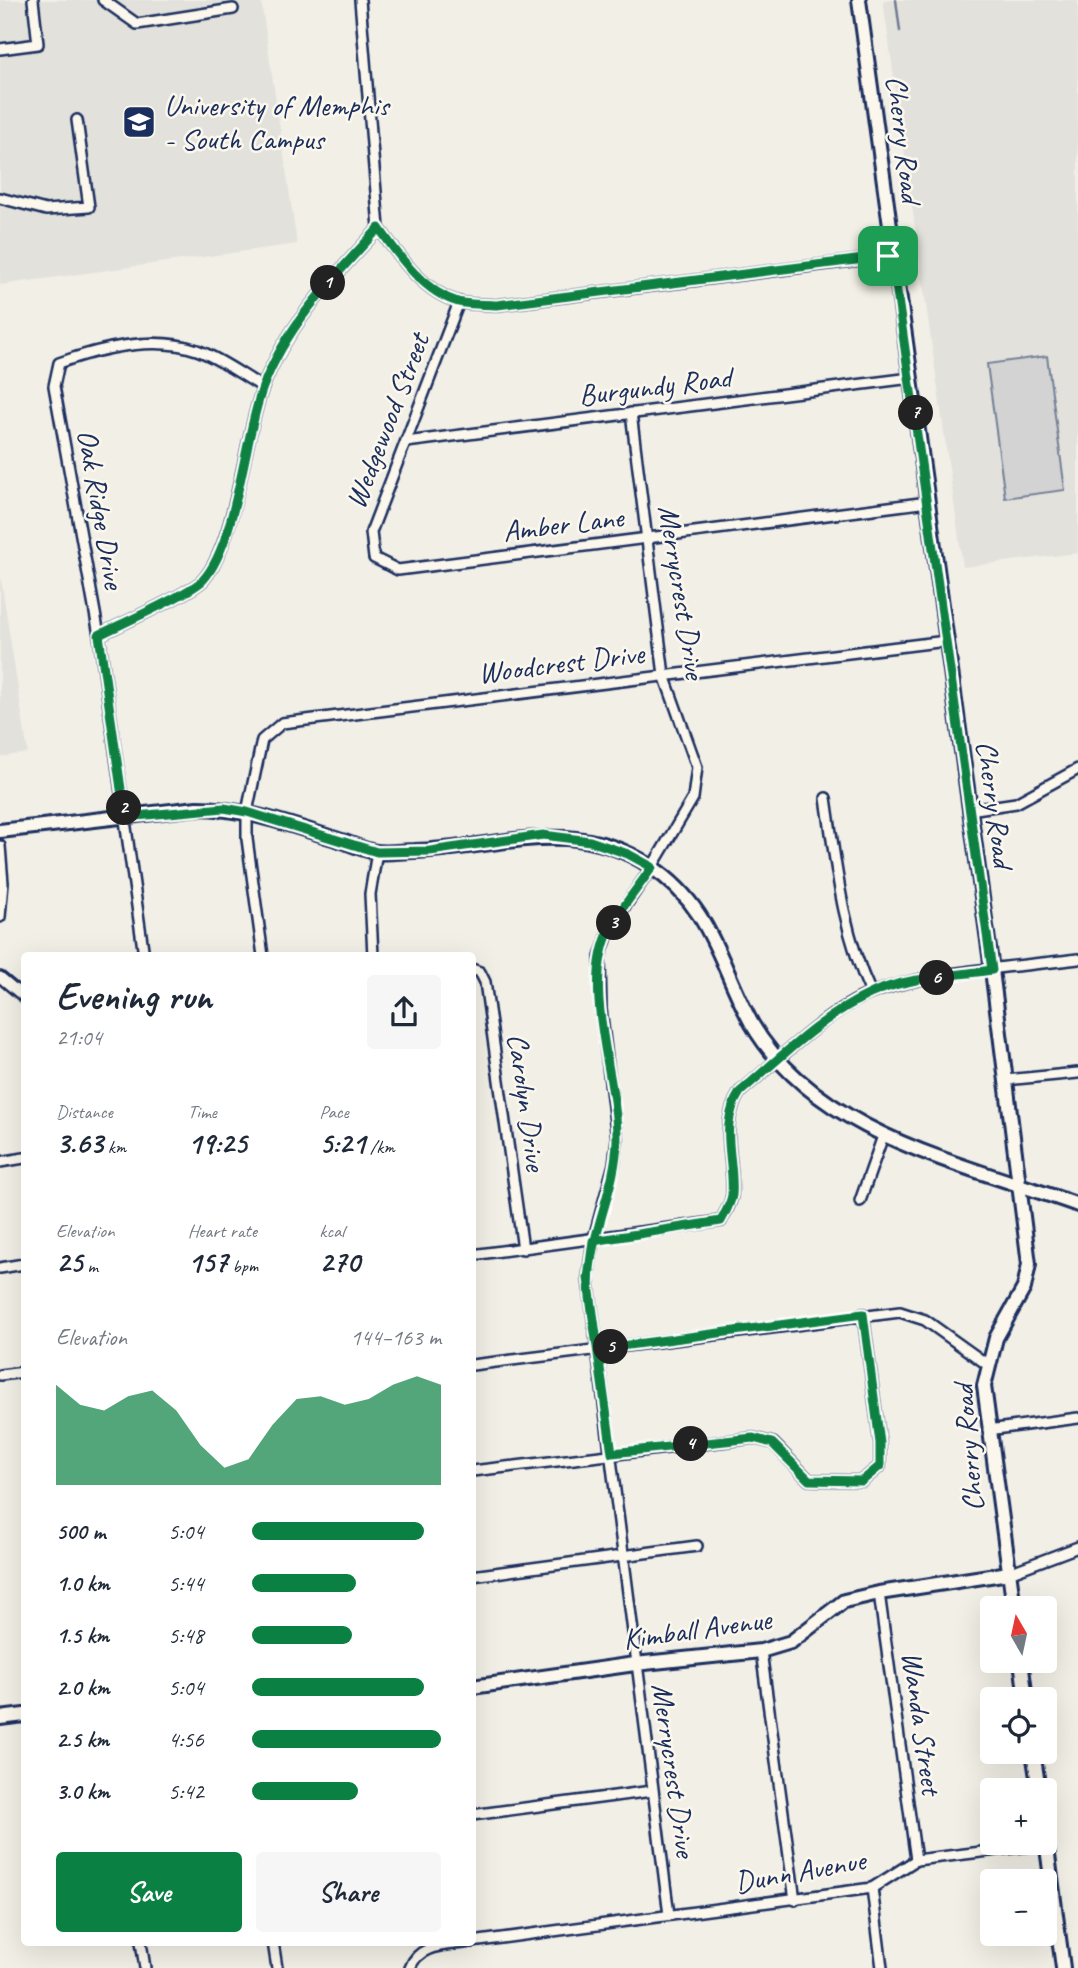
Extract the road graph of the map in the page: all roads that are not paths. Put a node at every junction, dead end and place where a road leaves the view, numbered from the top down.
1 (33, 0) edge
2 (103, 0) edge
3 (360, 0) edge
4 (859, 0) edge
5 (233, 9) dead end
6 (0, 49) edge
7 (77, 120) dead end
8 (0, 198) edge
9 (379, 228) junction
10 (892, 256) junction
11 (458, 302) junction
12 (911, 377) junction
13 (263, 387) junction
14 (631, 414) junction
15 (406, 442) junction
16 (928, 502) junction
17 (647, 539) junction
18 (374, 558) joint
19 (99, 635) junction
20 (946, 641) junction
21 (664, 675) junction
22 (1078, 769) edge
23 (826, 798) dead end
24 (968, 810) junction
25 (247, 812) junction
26 (125, 817) junction
27 (0, 831) edge
28 (0, 846) edge
29 (377, 852) junction
30 (652, 867) junction
31 (0, 917) edge
32 (143, 952) edge
33 (262, 952) edge
34 (373, 952) edge
35 (1078, 959) edge
36 (476, 970) edge
37 (992, 970) junction
38 (0, 977) edge
39 (871, 993) junction
40 (21, 994) edge
41 (778, 1060) junction
42 (1078, 1073) edge
43 (1006, 1080) junction
44 (883, 1136) junction
45 (21, 1158) edge
46 (0, 1162) edge
47 (1018, 1183) junction
48 (860, 1200) dead end
49 (1078, 1205) edge
50 (593, 1241) junction
51 (523, 1248) junction
52 (476, 1254) edge
53 (21, 1264) edge
54 (0, 1268) edge
55 (863, 1314) junction
56 (598, 1349) junction
57 (476, 1364) edge
58 (988, 1365) junction
59 (21, 1372) edge
60 (0, 1375) edge
61 (1078, 1418) edge
62 (988, 1430) junction
63 (612, 1453) junction
64 (476, 1470) edge
65 (697, 1546) dead end
66 (1078, 1547) edge
67 (623, 1556) junction
68 (1009, 1573) junction
69 (476, 1575) edge
70 (879, 1592) junction
71 (1012, 1596) edge
72 (761, 1651) junction
73 (635, 1664) junction
74 (476, 1686) edge
75 (21, 1715) edge
76 (0, 1718) edge
77 (652, 1791) junction
78 (476, 1814) edge
79 (980, 1849) edge
80 (1047, 1855) edge
81 (916, 1860) junction
82 (872, 1888) junction
83 (794, 1900) junction
84 (669, 1915) junction
85 (476, 1941) edge
86 (142, 1946) edge
87 (273, 1946) edge
88 (441, 1946) edge
89 (145, 1968) edge
90 (276, 1968) edge
91 (410, 1968) edge
92 (882, 1968) edge
93 (1063, 1968) edge

1 - 6 street
2 - 5 street
3 - 9 street
4 - 10 main road, Cherry Road
7 - 8 street
9 - 11 street
9 - 13 street
10 - 11 street
10 - 12 main road, Cherry Road
11 - 15 street, Wedgewood Street
12 - 14 street, Burgundy Road
12 - 16 main road, Cherry Road
13 - 19 street
13 - 19 street, Oak Ridge Drive
14 - 15 street, Burgundy Road
14 - 17 street, Merrycrest Drive
15 - 18 street, Wedgewood Street
16 - 17 street, Amber Lane
16 - 20 main road, Cherry Road
17 - 18 street, Amber Lane
17 - 21 street, Merrycrest Drive
19 - 26 street, Oak Ridge Drive
20 - 21 street, Woodcrest Drive
20 - 24 main road, Cherry Road
21 - 25 street, Woodcrest Drive
21 - 30 street, Merrycrest Drive
22 - 24 street
23 - 39 street
24 - 37 main road, Cherry Road
25 - 26 main road
25 - 29 main road
25 - 33 street, Woodcrest Drive
26 - 27 main road
26 - 32 street, Oak Ridge Drive
28 - 31 street
29 - 30 main road
29 - 34 street
30 - 41 main road
30 - 50 street, Merrycrest Drive
35 - 37 street
36 - 51 street, Carolyn Drive
37 - 39 street
37 - 43 main road, Cherry Road
38 - 40 street
39 - 41 street
41 - 44 main road
41 - 50 street
42 - 43 street
43 - 47 main road, Cherry Road
44 - 47 main road
44 - 48 street
45 - 46 street
47 - 49 main road
47 - 58 main road, Cherry Road
50 - 51 street
50 - 56 street, Merrycrest Drive
51 - 52 street
53 - 54 street
55 - 56 street
55 - 58 street
55 - 63 street
56 - 57 street
56 - 63 street, Merrycrest Drive
58 - 62 main road, Cherry Road
59 - 60 street
61 - 62 street
62 - 68 main road, Cherry Road
63 - 64 street
63 - 67 street, Merrycrest Drive
65 - 67 street
66 - 68 street, Kimball Avenue
67 - 69 street
67 - 73 street, Merrycrest Drive
68 - 70 main road, Kimball Avenue
68 - 71 main road, Cherry Road
70 - 72 main road, Kimball Avenue
70 - 81 street, Wanda Street
72 - 73 main road, Kimball Avenue
72 - 83 street
73 - 74 main road, Kimball Avenue
73 - 77 street, Merrycrest Drive
75 - 76 main road
77 - 78 street
77 - 84 street, Merrycrest Drive
79 - 81 street, Dunn Avenue
80 - 93 main road
81 - 82 street, Dunn Avenue
82 - 83 street, Dunn Avenue
82 - 92 street
83 - 84 street, Dunn Avenue
84 - 85 street, Dunn Avenue
86 - 89 street
87 - 90 street
88 - 91 street, Dunn Avenue

